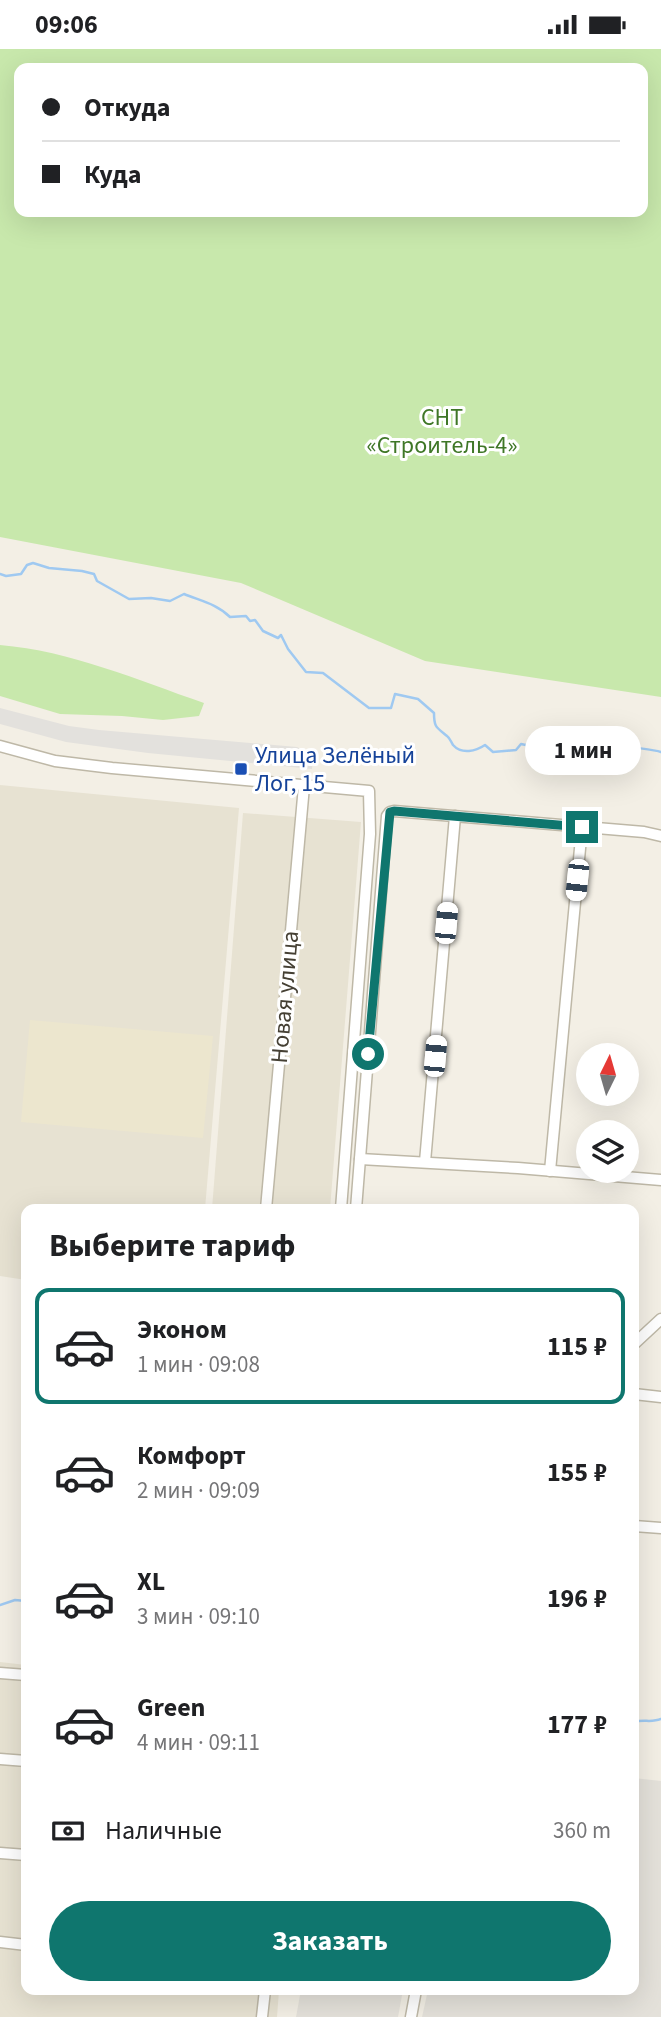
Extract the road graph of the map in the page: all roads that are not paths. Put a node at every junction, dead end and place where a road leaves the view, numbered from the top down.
1 (0, 745) edge
2 (304, 786) junction
3 (455, 816) junction
4 (582, 827) junction
5 (661, 836) edge
6 (360, 1159) junction
7 (425, 1162) junction
8 (550, 1171) junction
9 (661, 1180) edge
10 (267, 1204) edge
11 (341, 1204) edge
12 (356, 1204) edge
13 (661, 1319) edge
14 (639, 1339) edge
15 (639, 1395) edge
16 (661, 1397) edge
17 (639, 1526) edge
18 (661, 1528) edge
19 (0, 1673) edge
20 (21, 1675) edge
21 (0, 1759) edge
22 (21, 1761) edge
23 (0, 1853) edge
24 (21, 1855) edge
25 (0, 1942) edge
26 (21, 1944) edge
27 (264, 1995) edge
28 (415, 1995) edge
29 (262, 2017) edge
30 (411, 2017) edge

1 - 2 street
2 - 10 street, Новая улица
2 - 11 street
3 - 4 street
3 - 6 street
3 - 7 street
4 - 5 street
4 - 8 street
6 - 7 street
6 - 12 street
7 - 8 street
8 - 9 street
13 - 14 street
15 - 16 street
17 - 18 street
19 - 20 street
21 - 22 street
23 - 24 street
25 - 26 street
27 - 29 street
28 - 30 street

